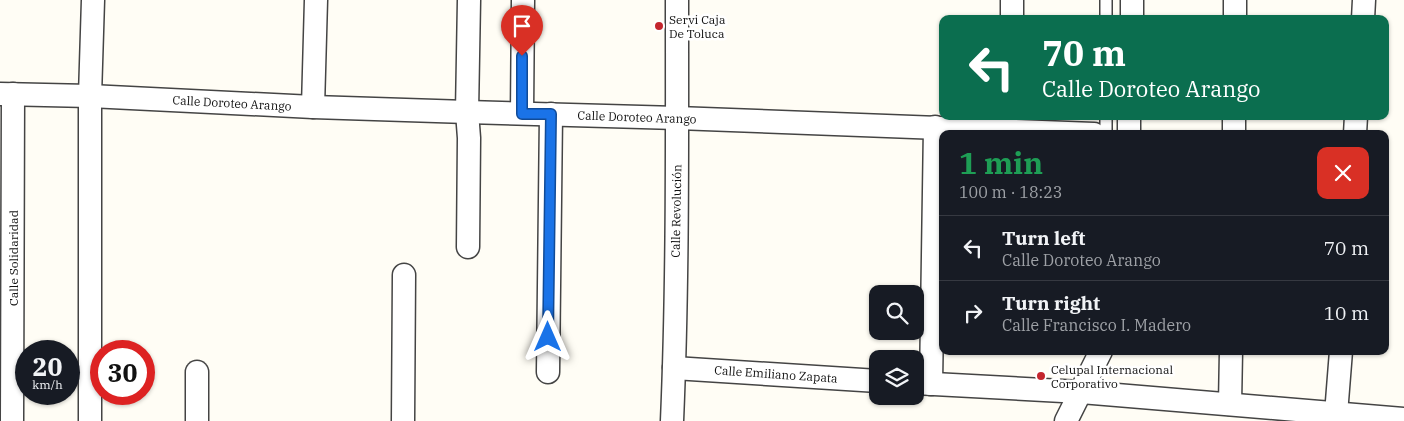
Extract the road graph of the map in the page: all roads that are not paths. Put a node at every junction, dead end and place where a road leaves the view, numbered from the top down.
1 (93, 0) edge
2 (108, 0) edge
3 (316, 0) edge
4 (469, 0) edge
5 (523, 0) edge
6 (677, 0) edge
7 (1012, 0) edge
8 (1106, 0) edge
9 (1132, 0) edge
10 (1235, 0) edge
11 (1364, 0) edge
12 (1012, 15) edge
13 (1106, 15) edge
14 (1132, 15) edge
15 (1235, 15) edge
16 (1363, 15) edge
17 (107, 29) dead end
18 (7, 94) edge
19 (90, 96) junction
20 (313, 107) junction
21 (467, 112) junction
22 (522, 114) junction
23 (551, 114) junction
24 (677, 118) junction
25 (1012, 123) edge
26 (935, 127) junction
27 (1064, 130) edge
28 (468, 247) dead end
29 (404, 275) dead end
30 (1099, 355) edge
31 (1231, 355) edge
32 (1341, 355) edge
33 (924, 362) edge
34 (674, 368) junction
35 (196, 372) dead end
36 (548, 372) dead end
37 (869, 380) edge
38 (924, 383) edge
39 (1081, 392) junction
40 (1230, 404) junction
41 (1336, 414) junction
42 (1404, 419) edge
43 (12, 421) edge
44 (90, 421) edge
45 (197, 421) edge
46 (403, 421) edge
47 (672, 421) edge
48 (1066, 421) edge

1 - 19 street
2 - 17 street
3 - 20 street
4 - 21 street
5 - 22 street
6 - 24 street, Calle Revolución
7 - 12 street
8 - 13 lane
9 - 14 street
10 - 15 street
11 - 16 street
18 - 19 street, Calle Doroteo Arango
18 - 43 street, Calle Solidaridad
19 - 20 street, Calle Doroteo Arango
19 - 44 street
20 - 21 street, Calle Doroteo Arango
21 - 22 street, Calle Doroteo Arango
21 - 28 street
22 - 23 street, Calle Doroteo Arango
23 - 24 street, Calle Doroteo Arango
23 - 36 street
24 - 26 street, Calle Doroteo Arango
24 - 34 street, Calle Revolución
25 - 26 street, Calle Doroteo Arango
25 - 27 street, Calle Doroteo Arango
26 - 33 street
29 - 46 street
30 - 39 street
31 - 40 street
32 - 41 street
34 - 37 street, Calle Emiliano Zapata
34 - 47 street, Calle Revolución
35 - 45 street
38 - 39 street
39 - 40 street
39 - 48 street
40 - 41 street
41 - 42 street

